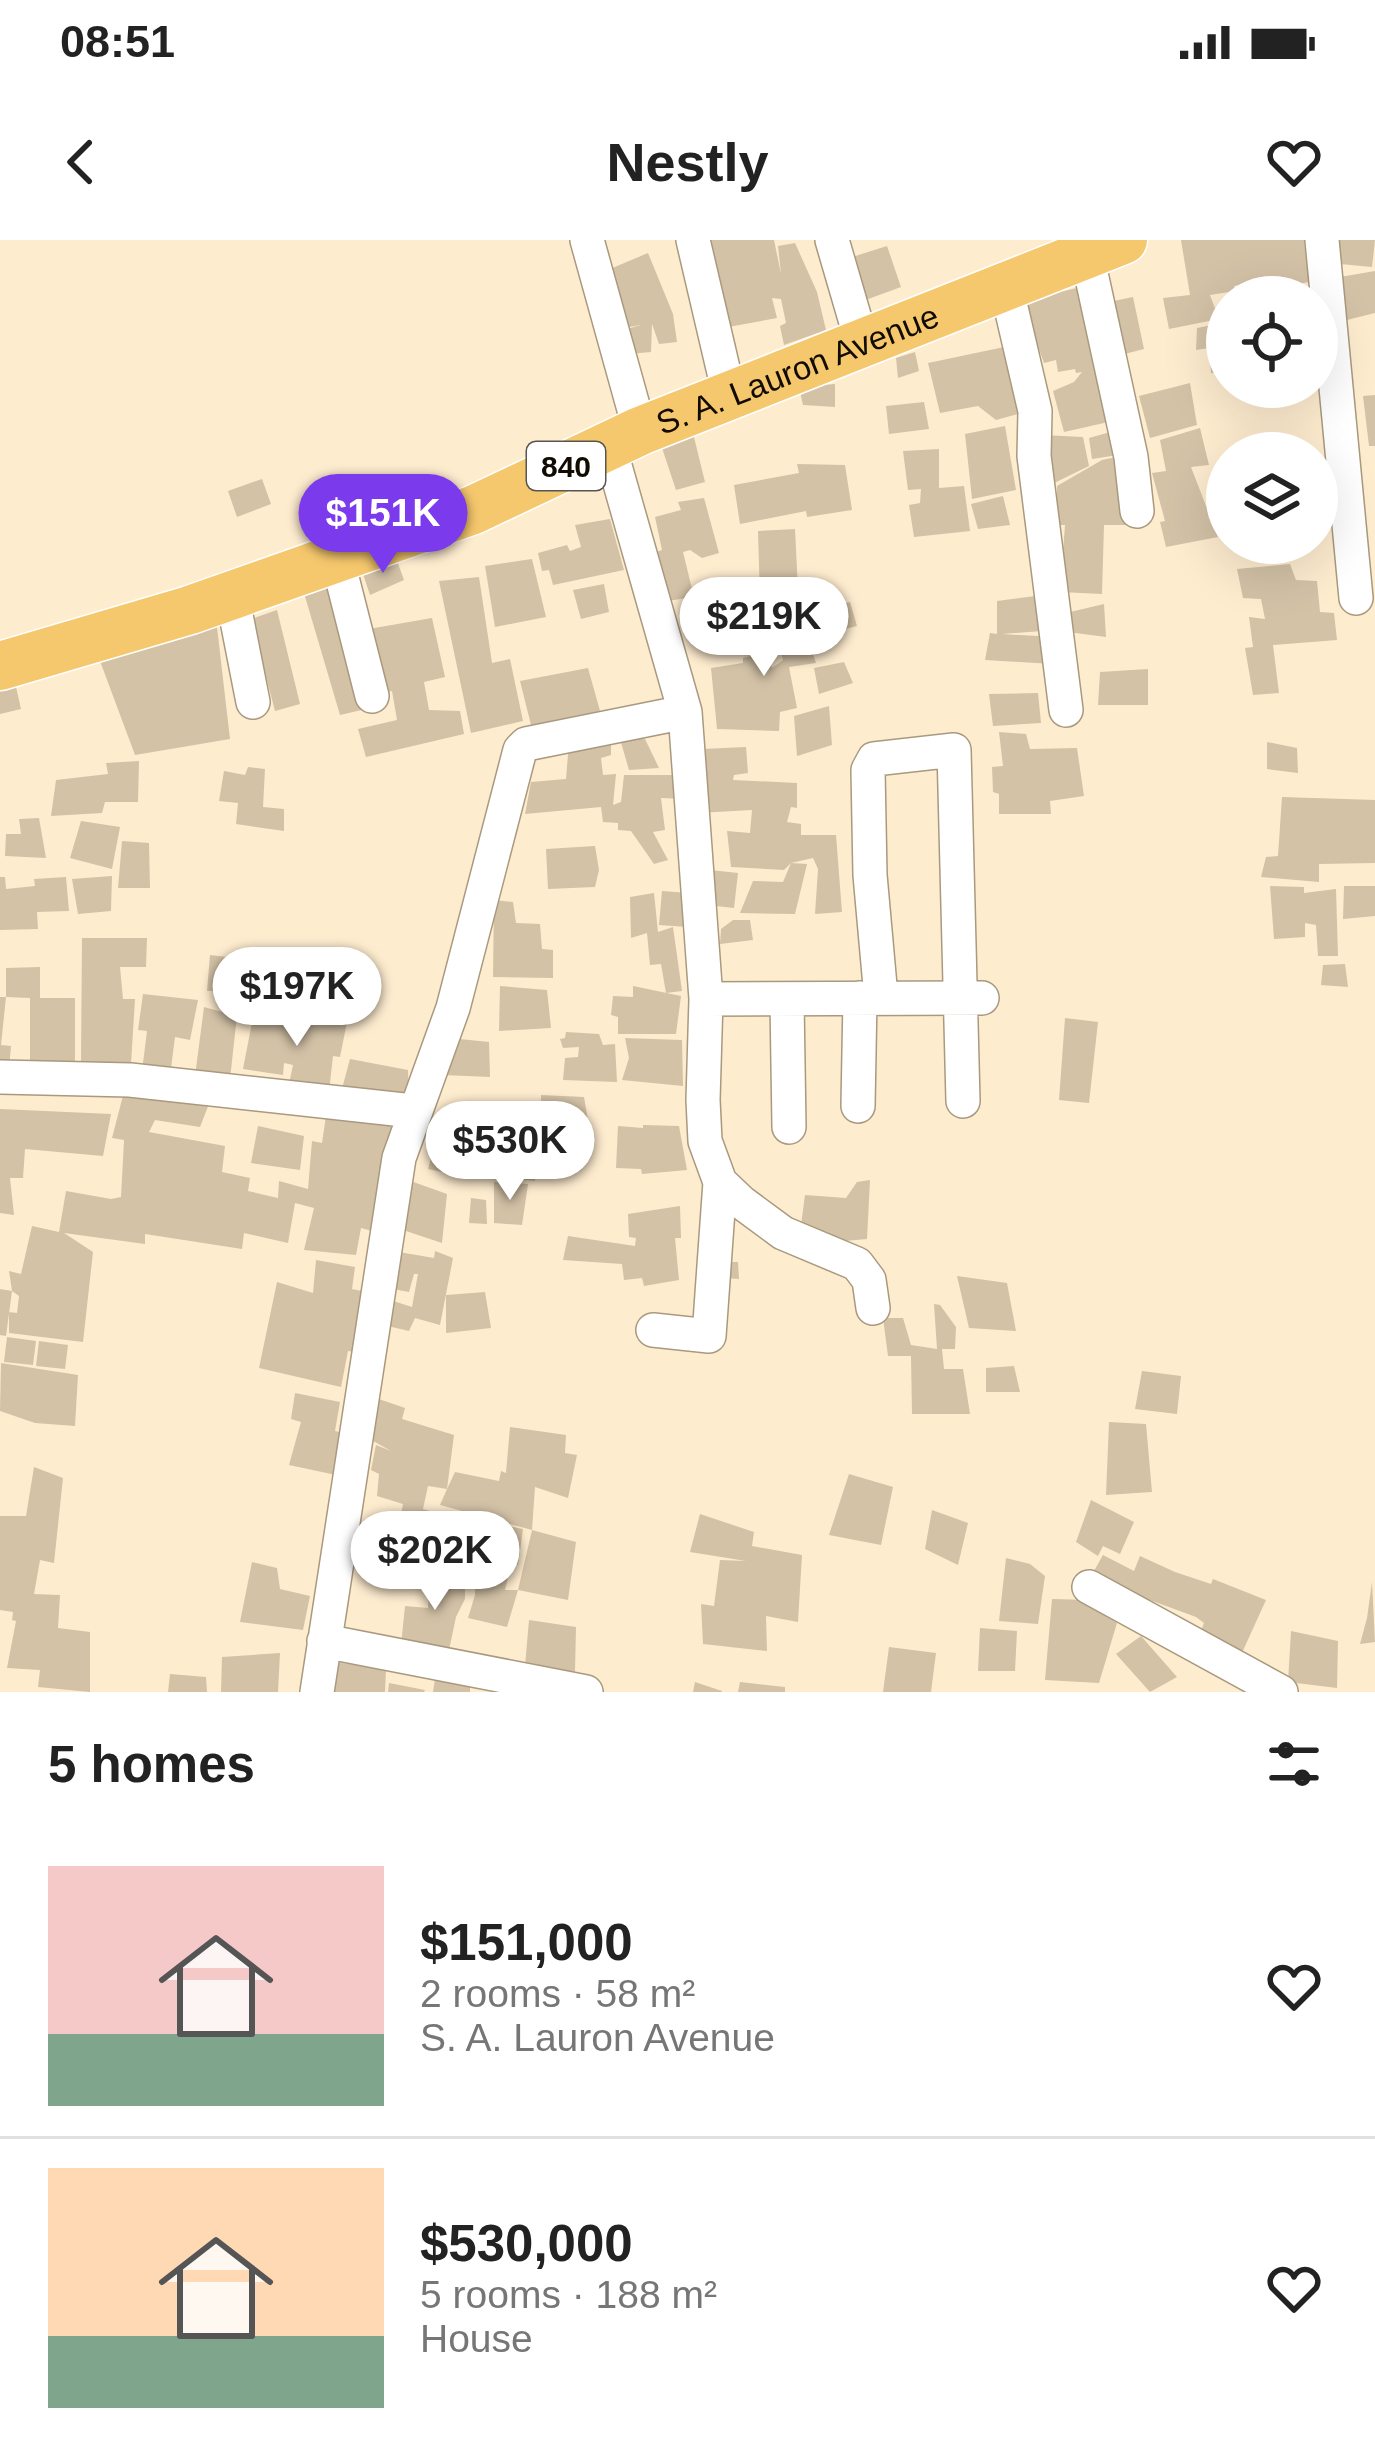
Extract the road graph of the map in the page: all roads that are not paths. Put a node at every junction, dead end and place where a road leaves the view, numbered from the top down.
1 (586, 240) edge
2 (693, 240) edge
3 (832, 240) edge
4 (1322, 240) edge
5 (1105, 247) edge
6 (1006, 286) junction
7 (862, 343) junction
8 (729, 394) junction
9 (625, 438) junction
10 (1137, 512) dead end
11 (337, 558) junction
12 (232, 595) junction
13 (1356, 598) dead end
14 (0, 667) edge
15 (372, 696) dead end
16 (253, 702) dead end
17 (1066, 710) dead end
18 (685, 712) junction
19 (970, 997) junction
20 (870, 998) junction
21 (706, 999) junction
22 (787, 1001) junction
23 (0, 1077) edge
24 (963, 1101) dead end
25 (858, 1106) dead end
26 (413, 1111) junction
27 (789, 1126) dead end
28 (720, 1182) junction
29 (873, 1308) dead end
30 (652, 1330) dead end
31 (1089, 1587) dead end
32 (324, 1641) junction
33 (317, 1692) edge
34 (586, 1692) edge
35 (1281, 1692) edge

1 - 9 street
2 - 8 street
3 - 7 street
4 - 13 street
5 - 6 highway, S. A. Lauron Avenue / 840
5 - 10 street
6 - 7 highway, S. A. Lauron Avenue / 840
6 - 17 street
7 - 8 highway, S. A. Lauron Avenue / 840
8 - 9 highway, S. A. Lauron Avenue / 840
9 - 11 highway, S. A. Lauron Avenue / 840
9 - 18 street
11 - 12 highway, S. A. Lauron Avenue / 840
11 - 15 street
12 - 14 highway, S. A. Lauron Avenue / 840
12 - 16 street
18 - 21 street
18 - 26 street
19 - 20 street
19 - 20 street
19 - 24 street
20 - 22 street
20 - 25 street
21 - 22 street
21 - 28 street
22 - 27 street
23 - 26 street
26 - 32 street
28 - 29 street
28 - 30 street
31 - 35 street
32 - 33 street
32 - 34 street

